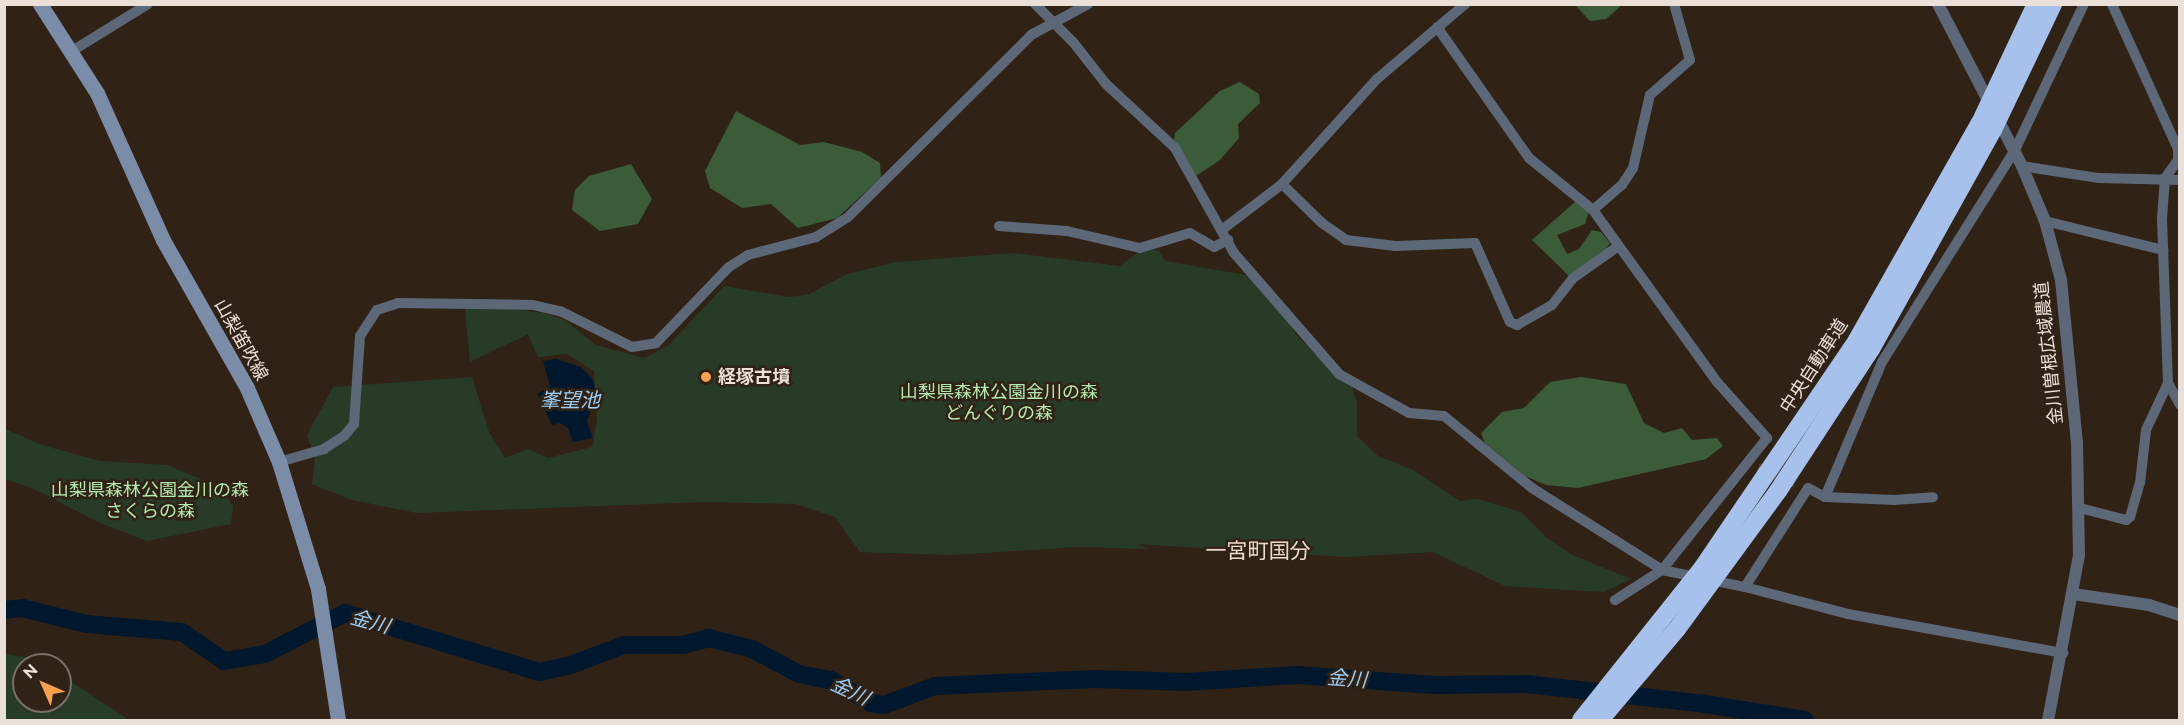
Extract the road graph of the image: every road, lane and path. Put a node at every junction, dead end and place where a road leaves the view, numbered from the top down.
1 (39, 4) edge
2 (148, 4) edge
3 (1035, 4) edge
4 (1088, 4) edge
5 (1465, 4) edge
6 (1674, 4) edge
7 (1938, 4) edge
8 (2036, 4) edge
9 (2053, 4) edge
10 (2084, 4) edge
11 (2112, 4) edge
12 (1050, 21) junction
13 (1437, 27) junction
14 (72, 51) junction
15 (2012, 144) junction
16 (2022, 166) junction
17 (2165, 178) junction
18 (2180, 180) edge
19 (1282, 184) junction
20 (1593, 210) junction
21 (2045, 221) junction
22 (999, 226) dead end
23 (1223, 229) junction
24 (1228, 240) junction
25 (1617, 248) junction
26 (2163, 250) junction
27 (2168, 383) junction
28 (2180, 405) edge
29 (279, 462) junction
30 (1825, 496) junction
31 (1933, 497) dead end
32 (2080, 508) junction
33 (1712, 569) junction
34 (1662, 570) junction
35 (1745, 587) junction
36 (2073, 594) junction
37 (1615, 600) dead end
38 (2180, 615) edge
39 (2063, 652) junction
40 (338, 720) edge
41 (1581, 720) edge
42 (1600, 720) edge
43 (2048, 720) edge

1 - 14 main road, 山梨笛吹線
2 - 14 street
3 - 12 street
4 - 12 street
5 - 13 street
6 - 20 street
7 - 15 street, 金川曽根広域農道
8 - 33 highway, 中央自動車道
9 - 33 highway, 中央自動車道
10 - 15 street
11 - 17 street
12 - 23 street
12 - 29 street
13 - 19 street
13 - 20 street
14 - 29 main road, 山梨笛吹線
15 - 16 street, 金川曽根広域農道
15 - 30 street
16 - 17 street
16 - 21 street, 金川曽根広域農道
17 - 18 street
17 - 26 street
19 - 23 street
19 - 25 street
20 - 25 street
21 - 26 street
21 - 32 street, 金川曽根広域農道
22 - 24 street
23 - 24 street
24 - 34 street
25 - 34 street
26 - 27 street
27 - 28 street
27 - 32 street
29 - 40 main road, 山梨笛吹線
30 - 31 street
30 - 35 street
32 - 36 street, 金川曽根広域農道
33 - 41 highway, 中央自動車道
33 - 42 highway, 中央自動車道
34 - 35 street
34 - 37 street
35 - 39 street
36 - 38 street
36 - 39 street, 金川曽根広域農道
39 - 43 street, 金川曽根広域農道

